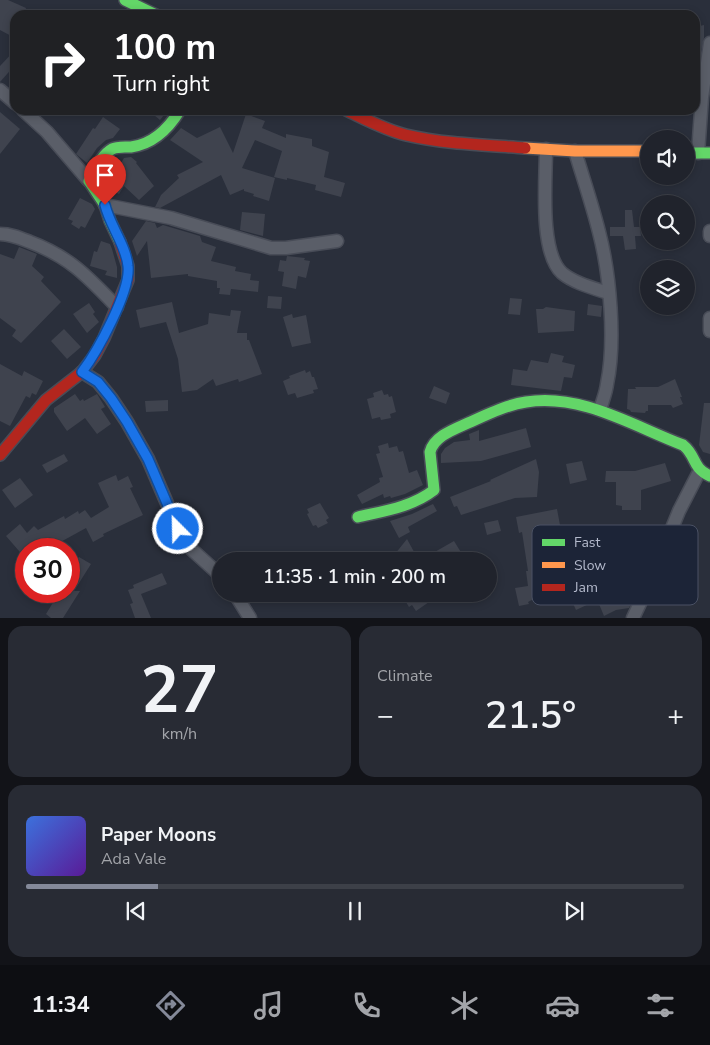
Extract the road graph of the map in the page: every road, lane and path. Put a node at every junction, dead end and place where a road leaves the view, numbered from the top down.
1 (125, 0) edge
2 (146, 10) edge
3 (710, 43) edge
4 (0, 90) edge
5 (10, 99) edge
6 (28, 115) edge
7 (176, 115) edge
8 (357, 115) edge
9 (546, 149) junction
10 (575, 151) junction
11 (640, 151) edge
12 (698, 153) edge
13 (89, 181) junction
14 (105, 205) junction
15 (710, 231) edge
16 (0, 234) edge
17 (710, 236) edge
18 (337, 241) dead end
19 (608, 293) junction
20 (117, 307) junction
21 (710, 318) edge
22 (710, 331) edge
23 (82, 372) junction
24 (600, 410) junction
25 (0, 455) edge
26 (705, 474) edge
27 (358, 517) dead end
28 (673, 525) edge
29 (212, 568) edge
30 (240, 602) edge
31 (639, 605) edge
32 (250, 618) edge
33 (633, 618) edge

1 - 2 street
3 - 12 street
4 - 5 street
6 - 13 street
7 - 13 street
8 - 9 street
9 - 10 street
9 - 19 street
10 - 11 street
10 - 19 street
13 - 14 street
14 - 18 street
14 - 20 street
15 - 17 street
16 - 20 street
19 - 24 street
20 - 23 street
21 - 22 street
23 - 25 street
23 - 29 street
24 - 26 street
24 - 27 street
26 - 28 street
30 - 32 street
31 - 33 street

